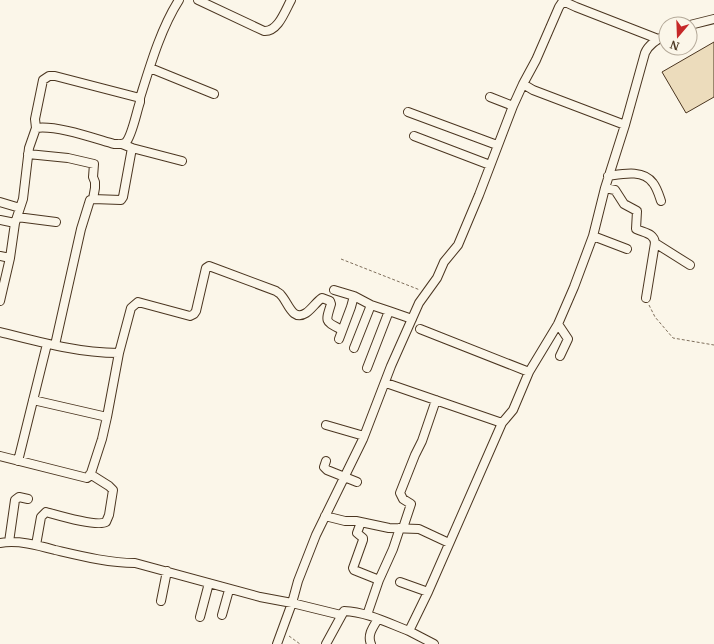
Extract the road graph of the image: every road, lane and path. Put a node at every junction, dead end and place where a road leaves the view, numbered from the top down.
1 (179, 0) edge
2 (198, 0) edge
3 (291, 0) edge
4 (563, 1) edge
5 (714, 19) edge
6 (698, 23) edge
7 (658, 36) edge
8 (658, 40) edge
9 (150, 68) junction
10 (523, 84) junction
11 (214, 94) dead end
12 (490, 97) dead end
13 (140, 98) junction
14 (513, 106) junction
15 (408, 112) dead end
16 (625, 125) junction
17 (36, 128) junction
18 (414, 136) dead end
19 (122, 144) junction
20 (497, 145) junction
21 (132, 148) junction
22 (28, 154) junction
23 (182, 161) dead end
24 (490, 165) junction
25 (608, 176) junction
26 (605, 188) junction
27 (93, 199) junction
28 (661, 201) dead end
29 (0, 202) edge
30 (20, 208) junction
31 (0, 220) edge
32 (16, 220) junction
33 (56, 222) dead end
34 (593, 236) junction
35 (655, 243) junction
36 (627, 249) dead end
37 (0, 256) edge
38 (10, 258) junction
39 (341, 259) dead end
40 (690, 266) dead end
41 (334, 290) dead end
42 (426, 293) junction
43 (354, 296) junction
44 (646, 298) joint
45 (0, 301) edge
46 (371, 305) junction
47 (389, 311) junction
48 (412, 319) junction
49 (558, 324) junction
50 (420, 329) dead end
51 (342, 330) junction
52 (0, 332) edge
53 (339, 339) dead end
54 (51, 344) junction
55 (714, 345) edge
56 (354, 348) dead end
57 (119, 353) junction
58 (560, 356) dead end
59 (367, 368) dead end
60 (530, 372) junction
61 (386, 383) junction
62 (33, 400) junction
63 (436, 400) junction
64 (107, 417) junction
65 (502, 423) junction
66 (326, 426) dead end
67 (364, 436) junction
68 (0, 456) edge
69 (18, 460) junction
70 (326, 461) dead end
71 (90, 474) junction
72 (344, 478) junction
73 (357, 482) dead end
74 (28, 499) dead end
75 (325, 516) junction
76 (361, 522) junction
77 (402, 528) junction
78 (4, 542) edge
79 (450, 543) junction
80 (36, 545) junction
81 (167, 571) junction
82 (379, 580) junction
83 (400, 582) dead end
84 (209, 583) junction
85 (229, 590) junction
86 (428, 592) junction
87 (161, 601) dead end
88 (292, 603) junction
89 (222, 615) dead end
90 (341, 615) junction
91 (367, 615) junction
92 (200, 617) dead end
93 (378, 619) junction
94 (409, 631) junction
95 (281, 632) junction
96 (277, 644) edge
97 (300, 644) edge
98 (326, 644) edge
99 (372, 644) edge
100 (434, 644) edge

1 - 9 street
2 - 3 street
4 - 7 street
4 - 10 street
5 - 6 street
8 - 16 street
9 - 11 street
9 - 13 street
10 - 14 street
10 - 16 street
12 - 14 street
13 - 17 street
13 - 19 street
14 - 20 street
15 - 20 street
16 - 25 street
17 - 19 street
17 - 22 street
18 - 24 street
19 - 21 street
20 - 24 street
21 - 23 street
21 - 27 street
22 - 27 street
22 - 30 street
24 - 42 street
25 - 26 street
25 - 28 street
26 - 34 street
26 - 35 street
27 - 54 street
29 - 30 street
30 - 32 street
31 - 32 street
32 - 33 street
32 - 38 street
34 - 36 street
34 - 49 street
35 - 40 street
35 - 44 street
37 - 38 street
38 - 45 street
39 - 42 path
41 - 43 street
42 - 48 street
43 - 46 street
43 - 51 street
44 - 55 path
46 - 47 street
46 - 56 street
47 - 48 street
47 - 59 street
48 - 61 street
49 - 58 street
49 - 60 street
50 - 60 street
51 - 53 street
51 - 57 street
52 - 54 street
54 - 57 street
54 - 62 street
57 - 64 street
60 - 65 street
61 - 63 street
61 - 67 street
62 - 64 street
62 - 69 street
63 - 65 street
63 - 77 street
64 - 71 street
65 - 79 street
66 - 67 street
67 - 72 street
68 - 69 street
69 - 71 street
70 - 72 street
71 - 80 street
72 - 73 street
72 - 75 street
74 - 78 street
75 - 76 street
75 - 88 street
76 - 77 street
76 - 82 street
77 - 79 street
77 - 82 street
78 - 80 street
79 - 86 street
80 - 81 street
81 - 84 street
81 - 87 street
82 - 91 street
83 - 86 street
84 - 85 street
84 - 92 street
85 - 88 street
85 - 89 street
86 - 94 street
88 - 90 street
88 - 95 street
90 - 91 street
90 - 98 street
91 - 93 street
93 - 94 street
93 - 99 street
94 - 100 street
95 - 96 street
95 - 97 path

